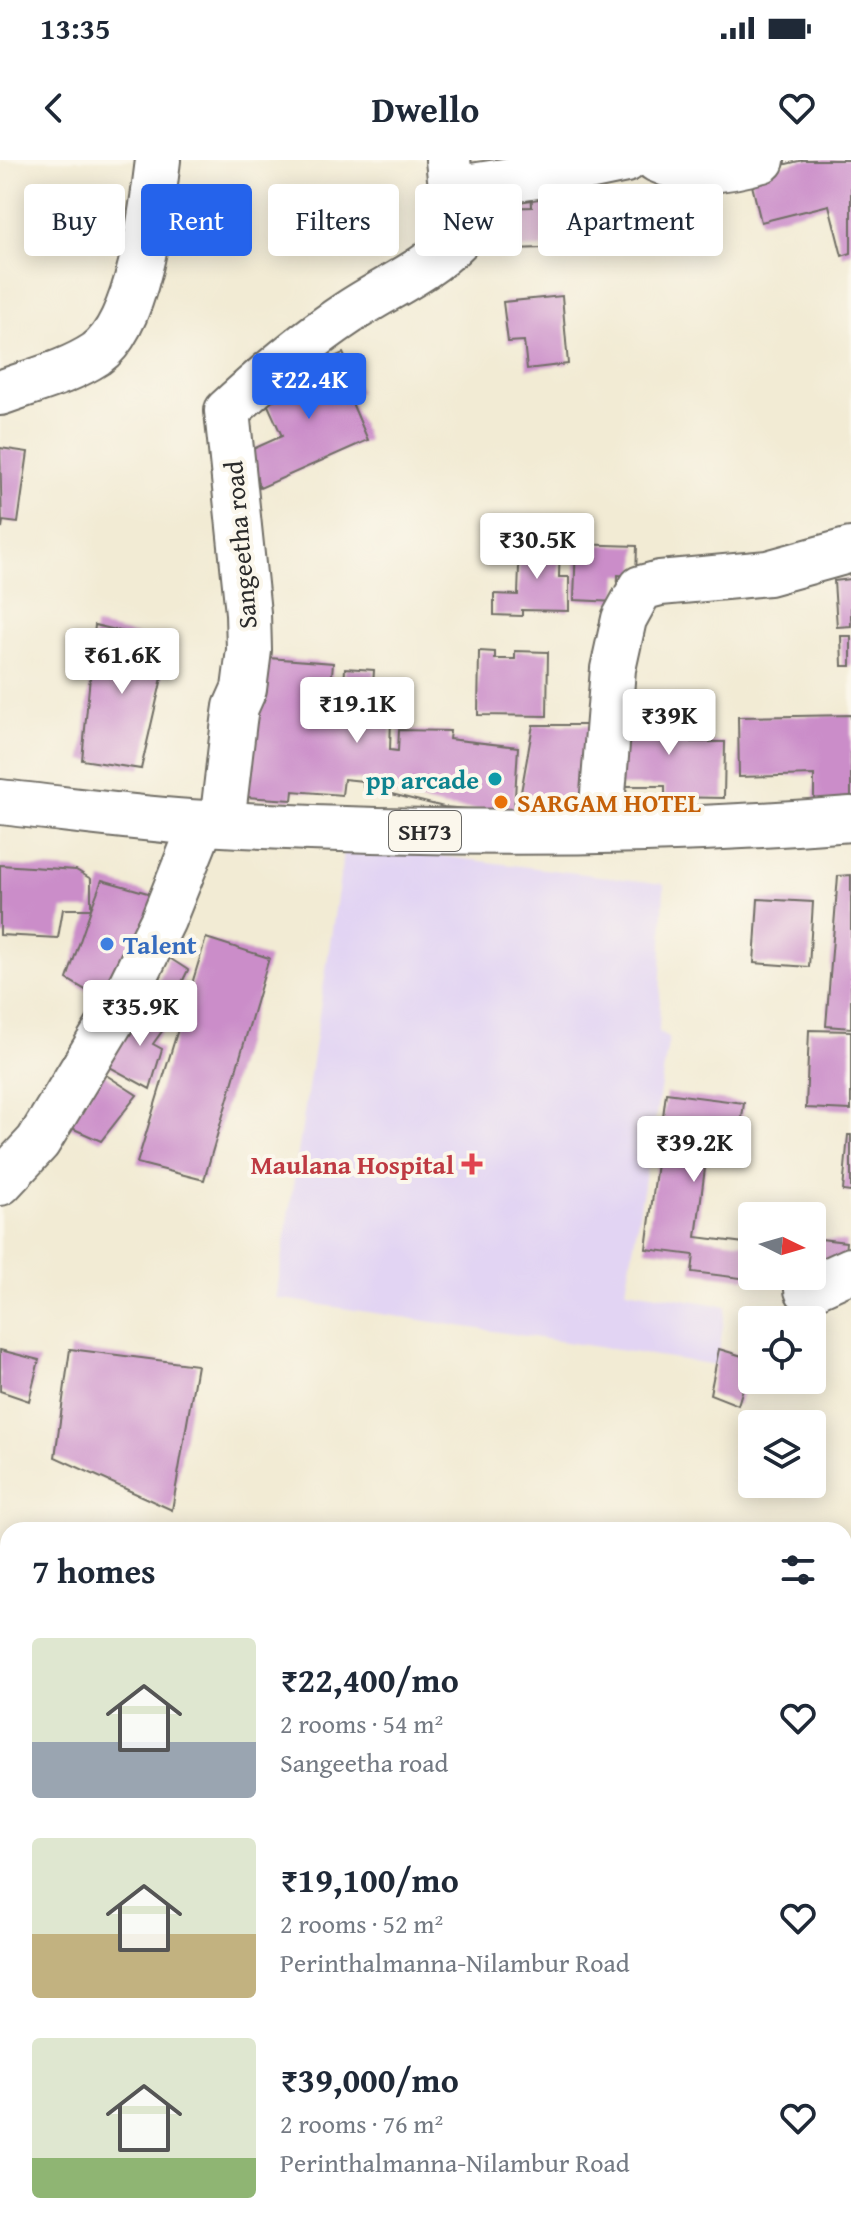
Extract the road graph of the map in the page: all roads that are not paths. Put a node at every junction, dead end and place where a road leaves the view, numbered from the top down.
1 (158, 160) edge
2 (626, 160) edge
3 (657, 160) edge
4 (762, 160) edge
5 (450, 174) edge
6 (0, 393) edge
7 (851, 550) edge
8 (0, 802) edge
9 (851, 819) edge
10 (212, 823) junction
11 (600, 831) junction
12 (0, 1183) edge
13 (851, 1270) edge
14 (826, 1281) edge

1 - 6 street
2 - 5 street
3 - 4 street
5 - 10 street, Sangeetha road
7 - 11 street
8 - 10 street, SH73
9 - 11 street, SH73
10 - 11 street, SH73
10 - 12 street
13 - 14 street

